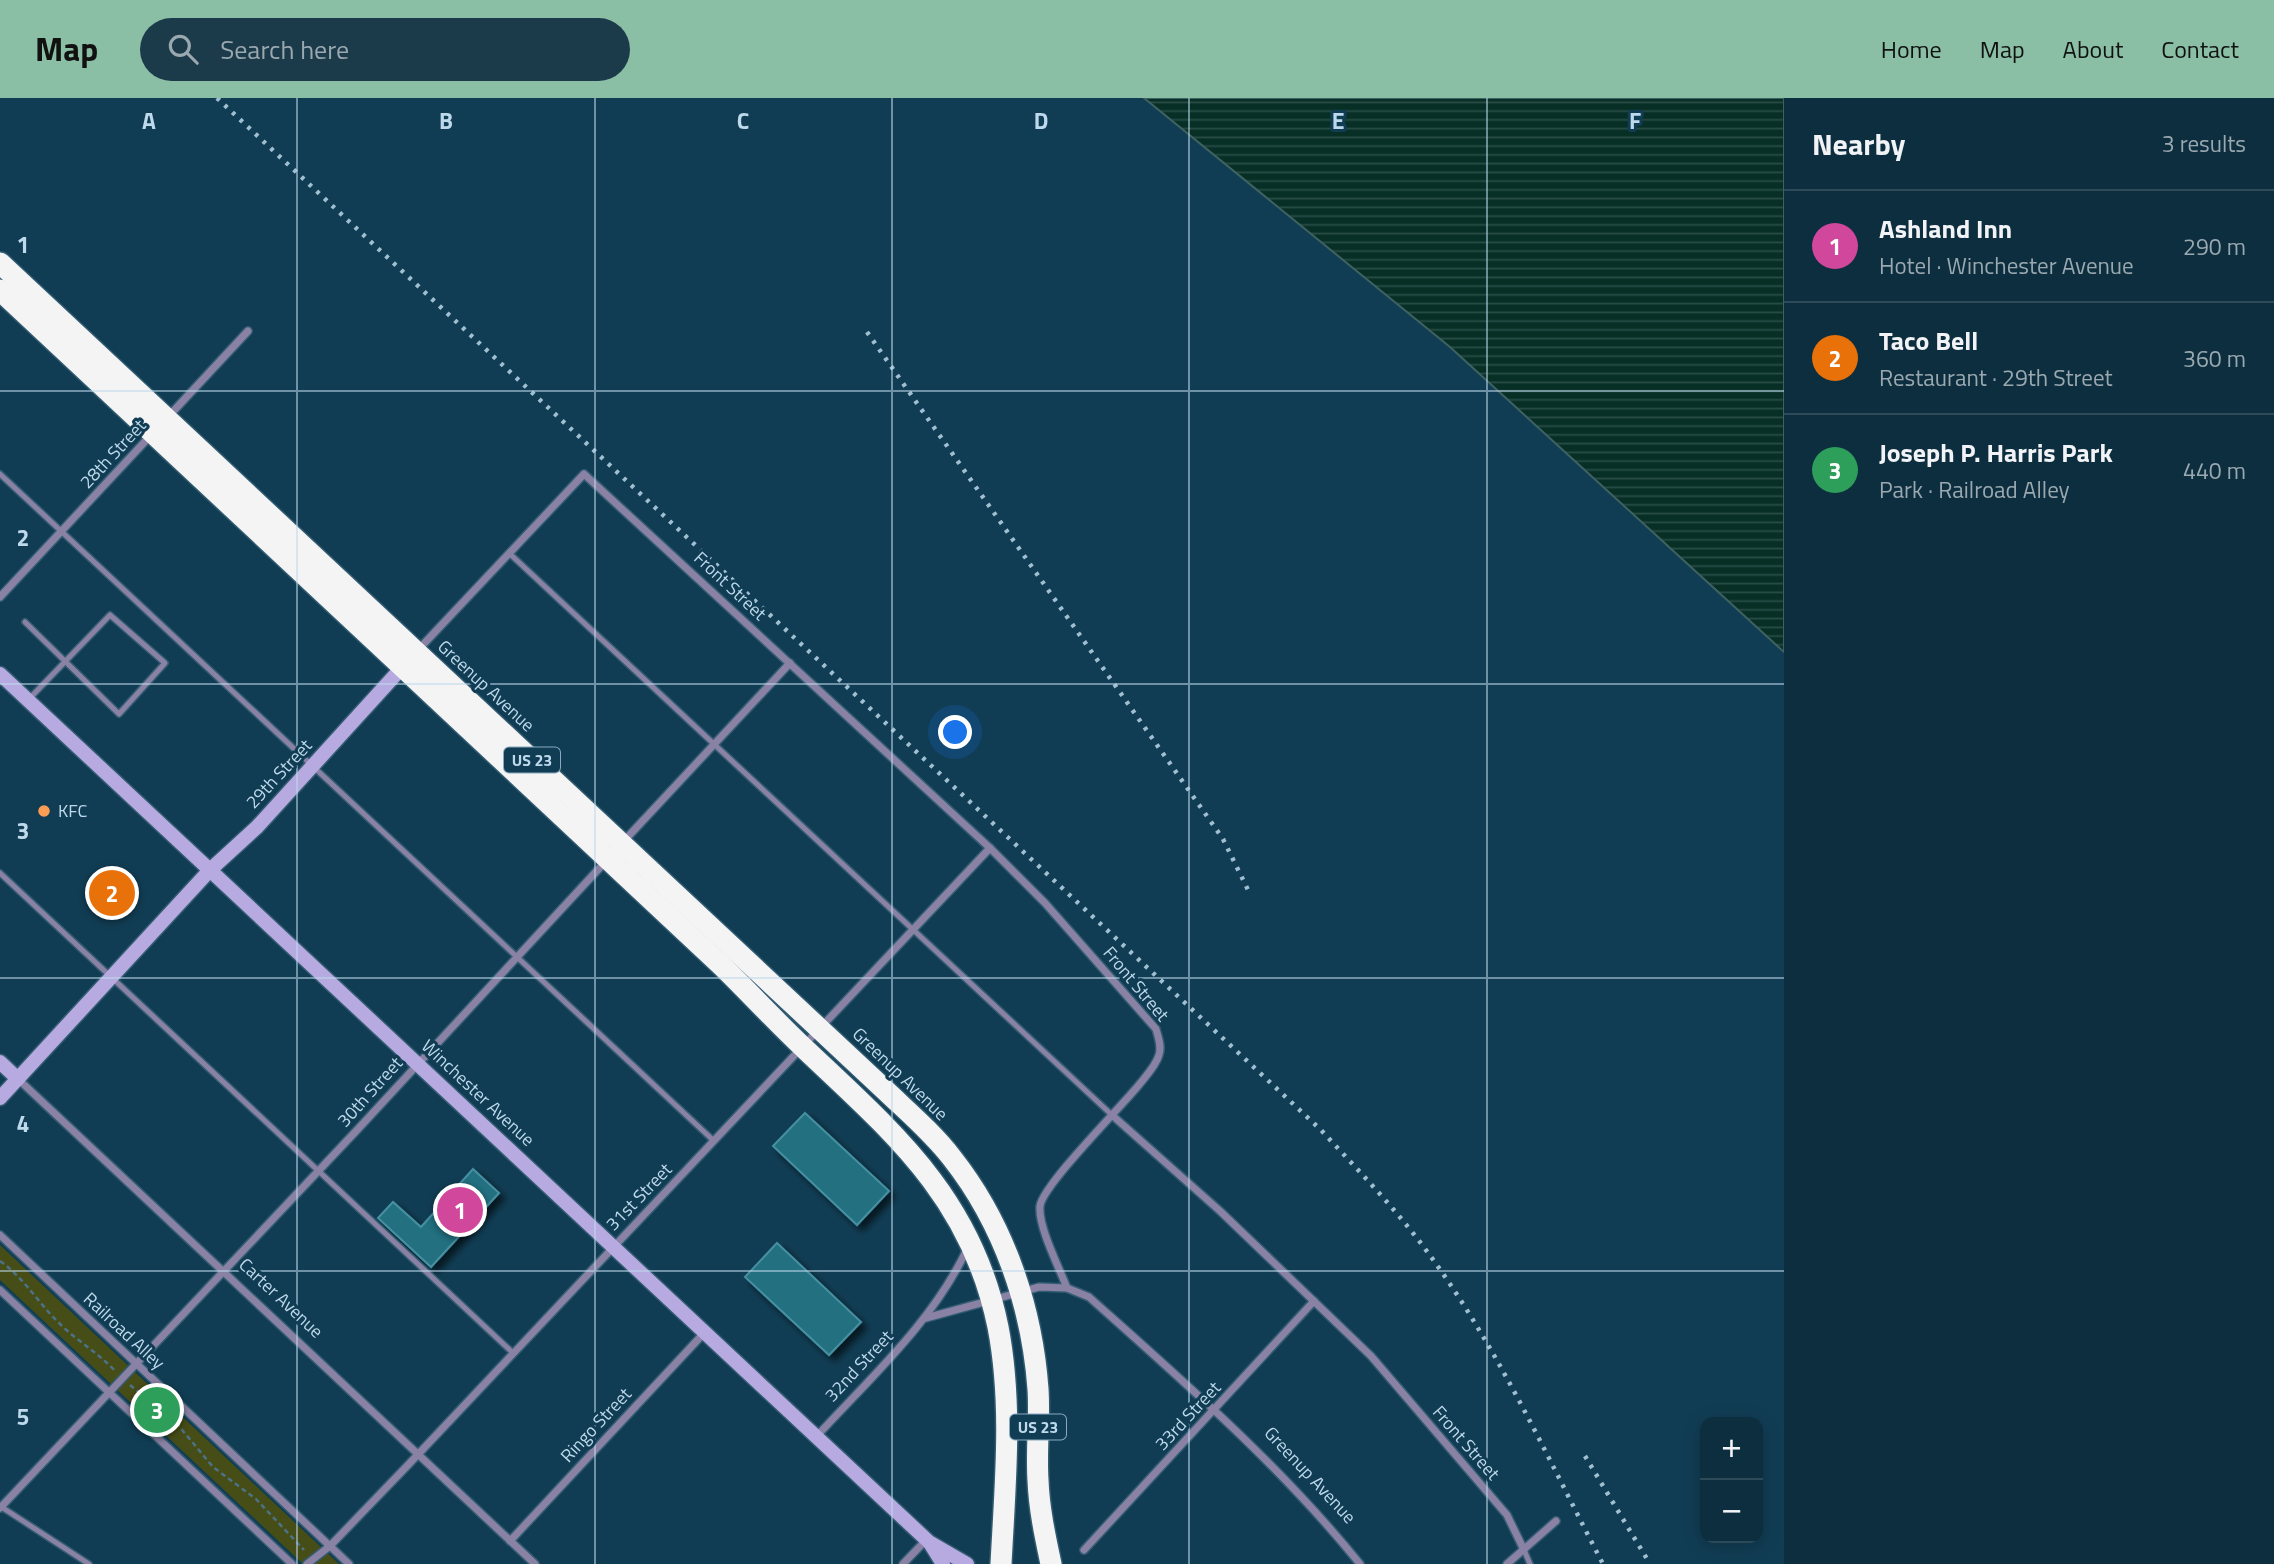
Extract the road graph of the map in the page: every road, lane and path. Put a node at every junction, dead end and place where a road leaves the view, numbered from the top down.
1 (0, 263) edge
2 (0, 290) edge
3 (248, 331) dead end
4 (160, 426) junction
5 (0, 474) edge
6 (584, 474) joint
7 (61, 532) junction
8 (509, 553) junction
9 (0, 597) edge
10 (24, 622) dead end
11 (410, 659) junction
12 (65, 662) junction
13 (790, 663) junction
14 (0, 674) edge
15 (28, 700) junction
16 (714, 745) junction
17 (313, 766) junction
18 (990, 848) junction
19 (615, 851) junction
20 (210, 870) junction
21 (0, 873) edge
22 (912, 929) junction
23 (517, 958) junction
24 (112, 977) junction
25 (819, 1029) junction
26 (802, 1046) junction
27 (0, 1062) edge
28 (418, 1063) junction
29 (18, 1079) junction
30 (0, 1098) edge
31 (1113, 1116) junction
32 (714, 1141) junction
33 (318, 1170) junction
34 (0, 1236) edge
35 (970, 1243) junction
36 (613, 1246) junction
37 (0, 1261) edge
38 (224, 1272) junction
39 (1067, 1288) junction
40 (1021, 1290) junction
41 (1, 1291) edge
42 (991, 1299) junction
43 (1314, 1301) junction
44 (926, 1318) junction
45 (705, 1331) junction
46 (512, 1352) junction
47 (136, 1363) junction
48 (116, 1373) dead end
49 (127, 1383) dead end
50 (109, 1392) junction
51 (1215, 1410) junction
52 (816, 1437) junction
53 (419, 1453) junction
54 (0, 1507) edge
55 (1556, 1521) dead end
56 (928, 1540) junction
57 (510, 1541) junction
58 (330, 1546) junction
59 (1084, 1550) dead end
60 (1524, 1550) junction
61 (309, 1555) dead end
62 (89, 1564) edge
63 (292, 1564) edge
64 (307, 1564) edge
65 (349, 1564) edge
66 (535, 1564) edge
67 (903, 1564) edge
68 (943, 1564) edge
69 (967, 1564) edge
70 (1001, 1564) edge
71 (1051, 1564) edge
72 (1360, 1564) edge
73 (1507, 1564) edge
74 (1530, 1564) edge

1 - 4 highway, Greenup Avenue / US 23
2 - 4 highway, Greenup Avenue / US 23
3 - 4 street, 28th Street
4 - 7 street, 28th Street
4 - 11 highway, Greenup Avenue / US 23
5 - 7 lane
6 - 8 street, 29th Street
6 - 13 street, Front Street
7 - 9 street, 28th Street
7 - 17 lane
8 - 11 street, 29th Street
8 - 16 lane
10 - 12 lane
11 - 17 main road, 29th Street
11 - 19 highway, Greenup Avenue / US 23
12 - 12 lane
12 - 15 lane
13 - 16 street, 30th Street
13 - 18 street, Front Street
14 - 15 main road, Winchester Avenue
15 - 20 main road, Winchester Avenue
16 - 19 street, 30th Street
16 - 22 lane
17 - 20 main road, 29th Street
17 - 23 lane
18 - 22 street, 31st Street
18 - 31 street, Front Street
19 - 23 street, 30th Street
19 - 25 highway, Greenup Avenue / US 23
19 - 26 highway, Greenup Avenue / US 23
20 - 24 main road, 29th Street
20 - 28 main road, Winchester Avenue
21 - 24 lane
22 - 25 street, 31st Street
22 - 31 lane
23 - 28 street, 30th Street
23 - 32 lane
24 - 29 main road, 29th Street
24 - 33 lane
25 - 26 street, 31st Street
25 - 40 highway, Greenup Avenue / US 23
26 - 32 street, 31st Street
26 - 35 highway, Greenup Avenue / US 23
27 - 29 main road, Carter Avenue
28 - 33 street, 30th Street
28 - 36 main road, Winchester Avenue
29 - 30 main road, 29th Street
29 - 38 street, Carter Avenue
31 - 39 street
31 - 43 street, Front Street
32 - 36 street, 31st Street
33 - 38 street, 30th Street
33 - 46 lane
34 - 47 street, Railroad Alley
35 - 42 highway, Greenup Avenue / US 23
35 - 44 street, 32nd Street
36 - 45 main road, Winchester Avenue
36 - 46 street, 31st Street
37 - 48 path
38 - 47 street, 30th Street
38 - 53 street, Carter Avenue
39 - 40 street, Greenup Avenue
39 - 51 street, Greenup Avenue
40 - 42 street, Greenup Avenue
40 - 71 highway, US 23
41 - 50 street
42 - 44 street
42 - 70 highway, US 23
43 - 51 street, 33rd Street
43 - 60 street, Front Street
44 - 52 street, 32nd Street
45 - 52 main road, Winchester Avenue
45 - 57 street, Ringo Street
46 - 53 street, 31st Street
47 - 50 street, 30th Street
47 - 58 street, Railroad Alley
49 - 61 path
50 - 54 street, 30th Street
50 - 63 street
51 - 59 street, 33rd Street
51 - 72 street, Greenup Avenue
52 - 56 main road, Winchester Avenue
53 - 57 street, Carter Avenue
53 - 58 street, 31st Street
54 - 62 lane
55 - 60 street
56 - 67 street
56 - 68 main road, Winchester Avenue
56 - 69 main road, Winchester Avenue
57 - 66 street, Carter Avenue
58 - 64 street, 31st Street
58 - 65 street, Railroad Alley
60 - 73 street
60 - 74 lane

